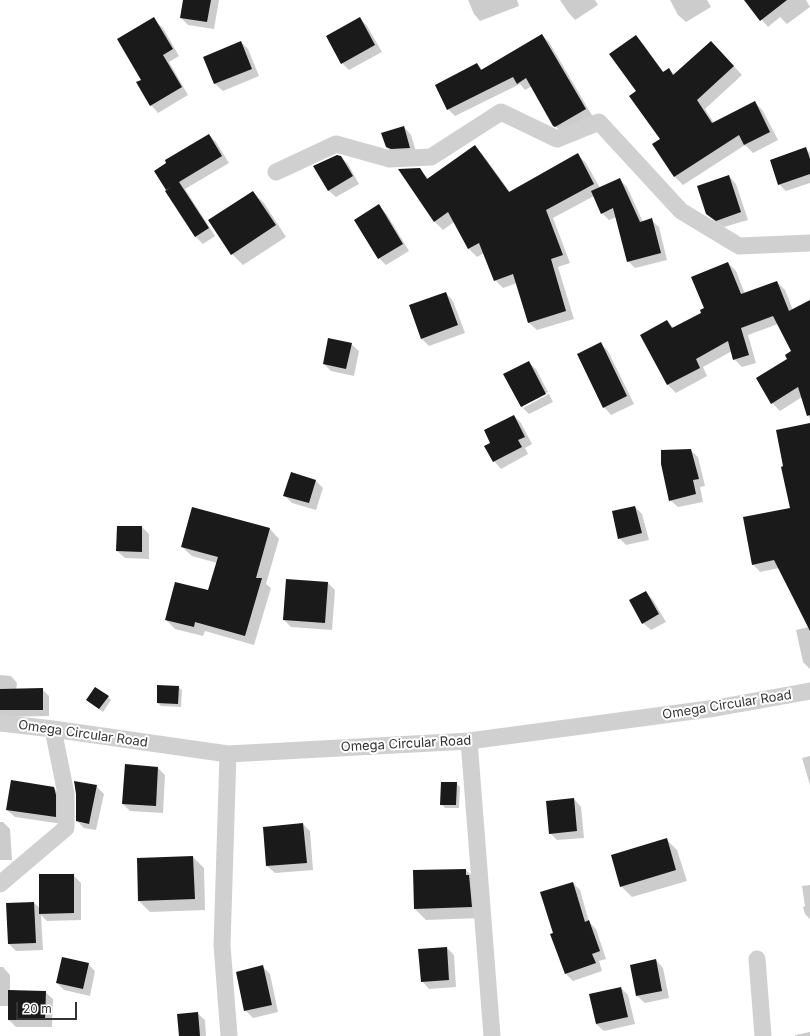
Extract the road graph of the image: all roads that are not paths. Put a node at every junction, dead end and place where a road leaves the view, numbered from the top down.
1 (276, 172) dead end
2 (810, 243) edge
3 (810, 691) edge
4 (0, 723) edge
5 (53, 729) junction
6 (469, 742) junction
7 (228, 754) junction
8 (0, 884) edge
9 (757, 959) dead end
10 (229, 1036) edge
11 (492, 1036) edge
12 (763, 1036) edge

1 - 2 street
3 - 6 street, Omega Circular Road
4 - 5 street, Omega Circular Road
5 - 7 street, Omega Circular Road
5 - 8 street
6 - 7 street, Omega Circular Road
6 - 11 street
7 - 10 street
9 - 12 street

